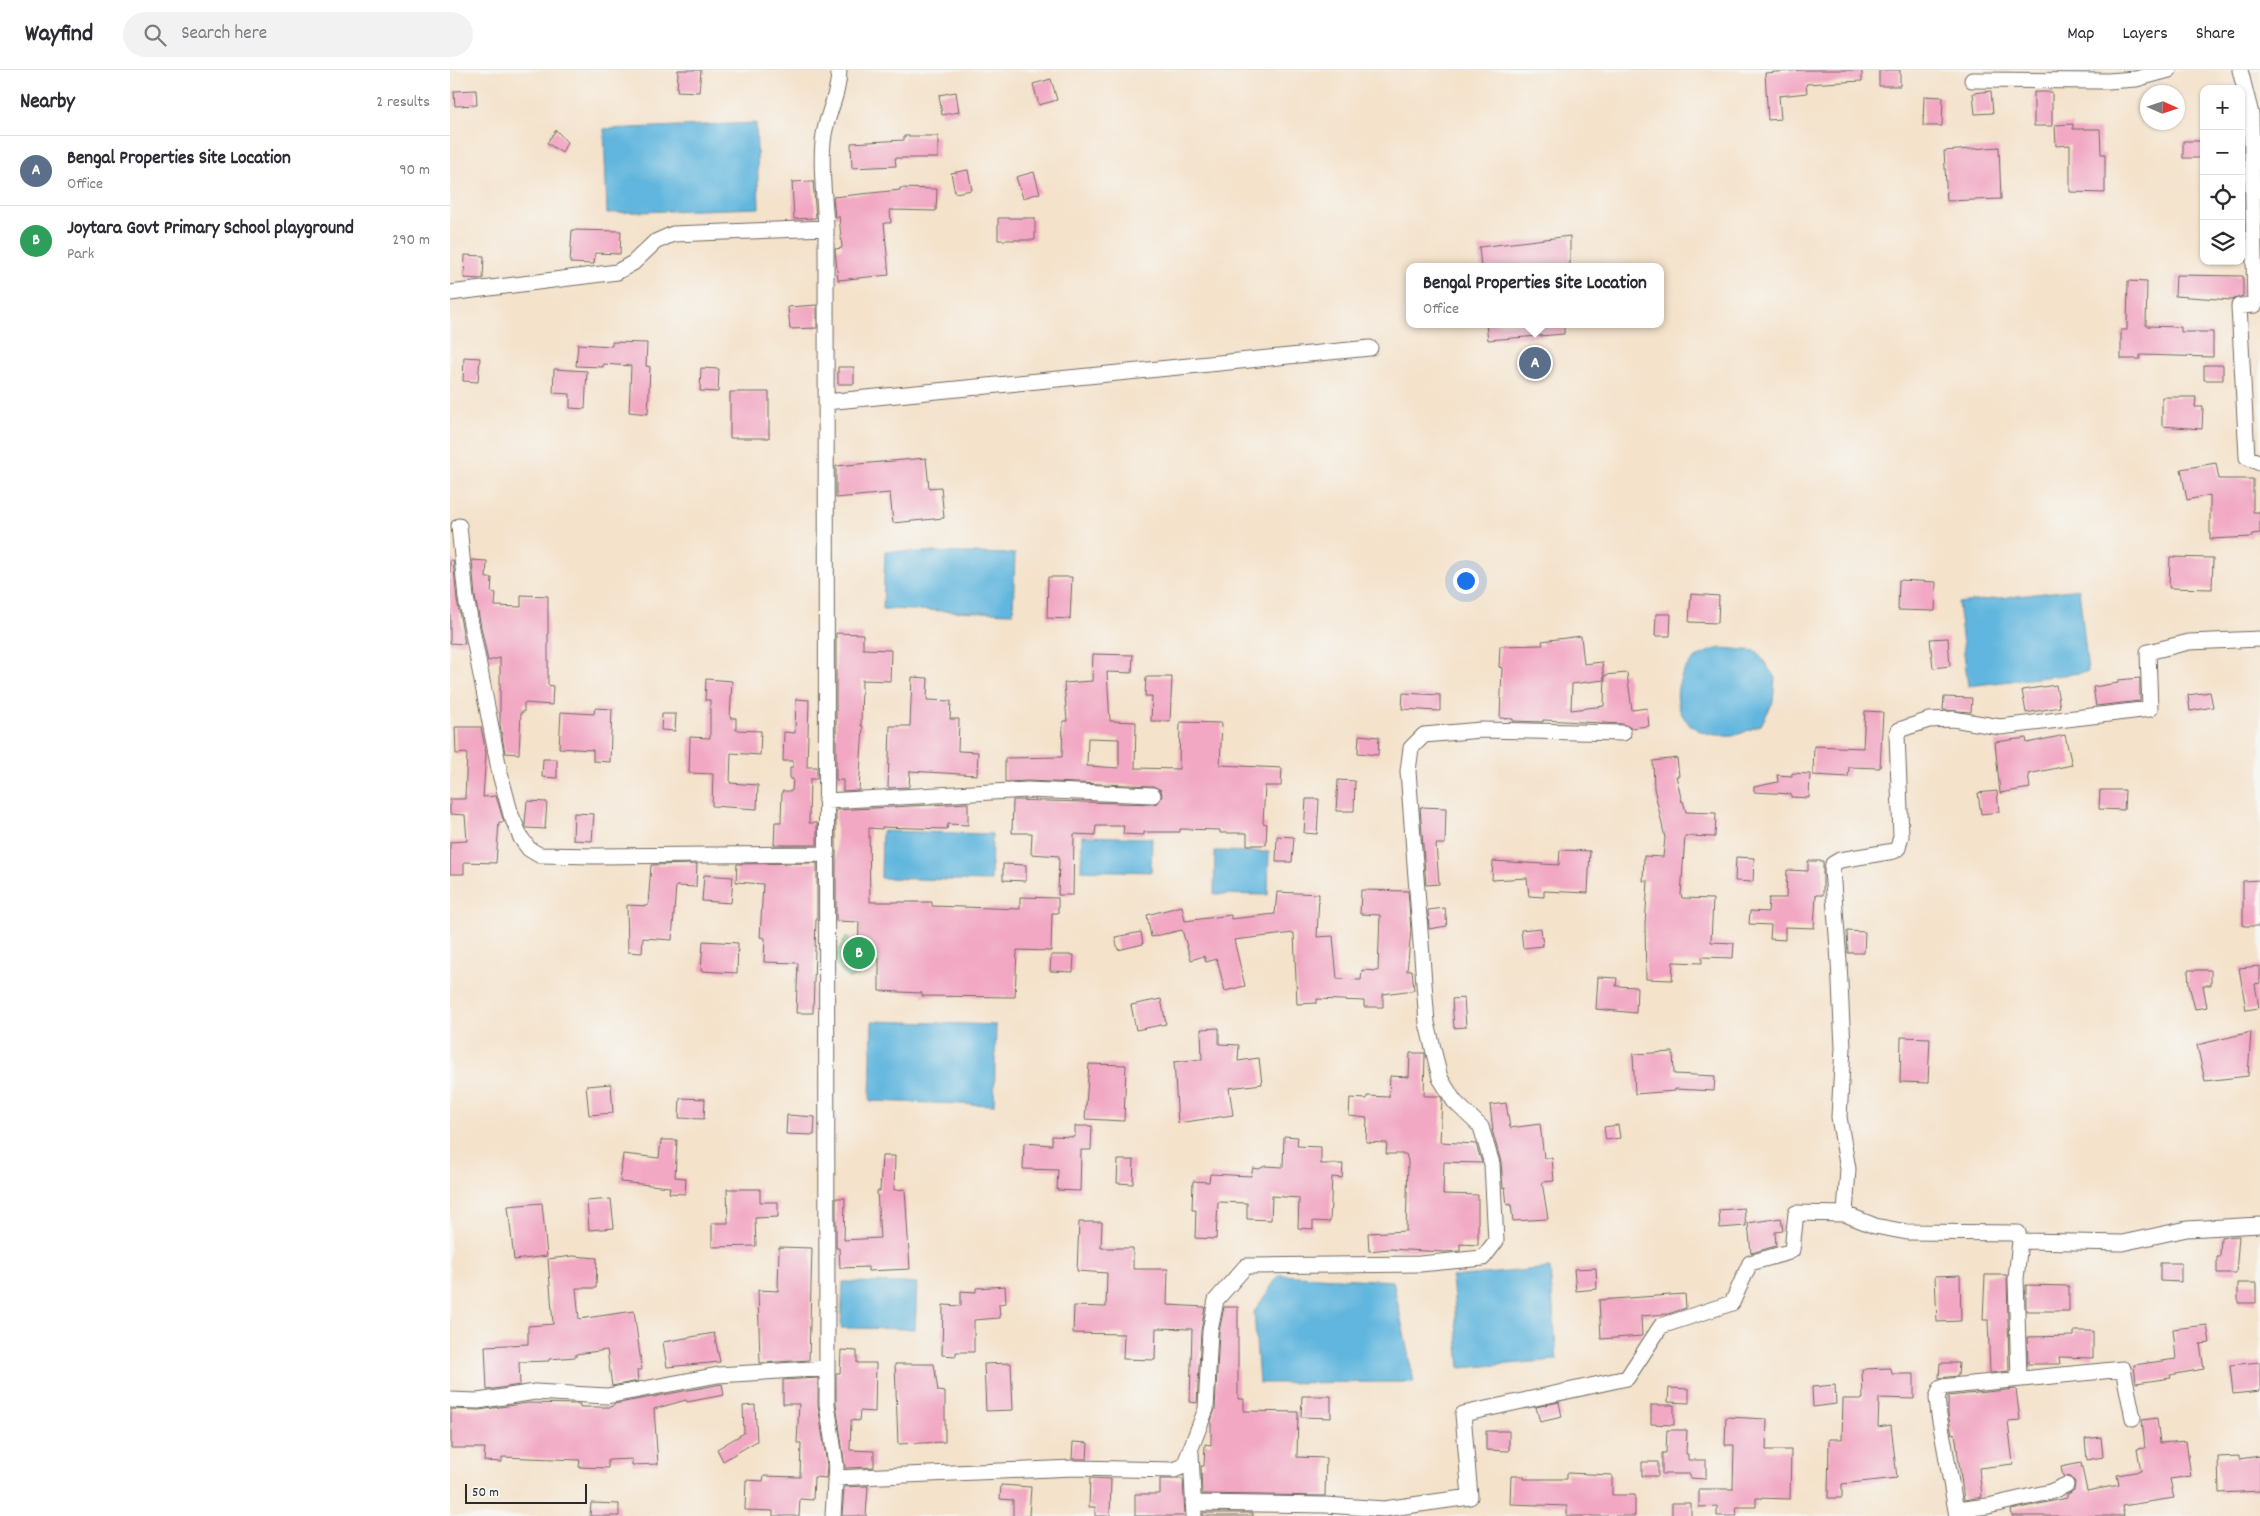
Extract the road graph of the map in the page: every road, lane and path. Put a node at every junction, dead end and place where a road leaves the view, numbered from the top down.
1 (839, 70) edge
2 (2169, 70) edge
3 (2240, 70) edge
4 (1972, 80) dead end
5 (826, 228) junction
6 (450, 294) edge
7 (1370, 348) dead end
8 (826, 402) junction
9 (2260, 463) edge
10 (459, 526) dead end
11 (2260, 639) edge
12 (1623, 733) dead end
13 (1153, 795) dead end
14 (826, 801) junction
15 (827, 854) junction
16 (1845, 1214) junction
17 (2260, 1225) edge
18 (2020, 1241) junction
19 (827, 1368) junction
20 (2019, 1379) junction
21 (450, 1400) edge
22 (2133, 1418) dead end
23 (1191, 1451) junction
24 (835, 1478) junction
25 (2066, 1485) dead end
26 (1194, 1509) edge
27 (1957, 1513) edge
28 (833, 1516) edge

1 - 5 street
2 - 4 street
3 - 9 street
5 - 6 street
5 - 8 street
7 - 8 street
8 - 14 street
10 - 15 street
11 - 16 street
12 - 23 street
13 - 14 street
14 - 15 street
15 - 19 street
16 - 18 street
16 - 26 street
17 - 18 street
18 - 20 street
19 - 21 street
19 - 24 street
20 - 22 street
20 - 27 street
23 - 24 street
23 - 26 street
24 - 28 street
25 - 27 street

